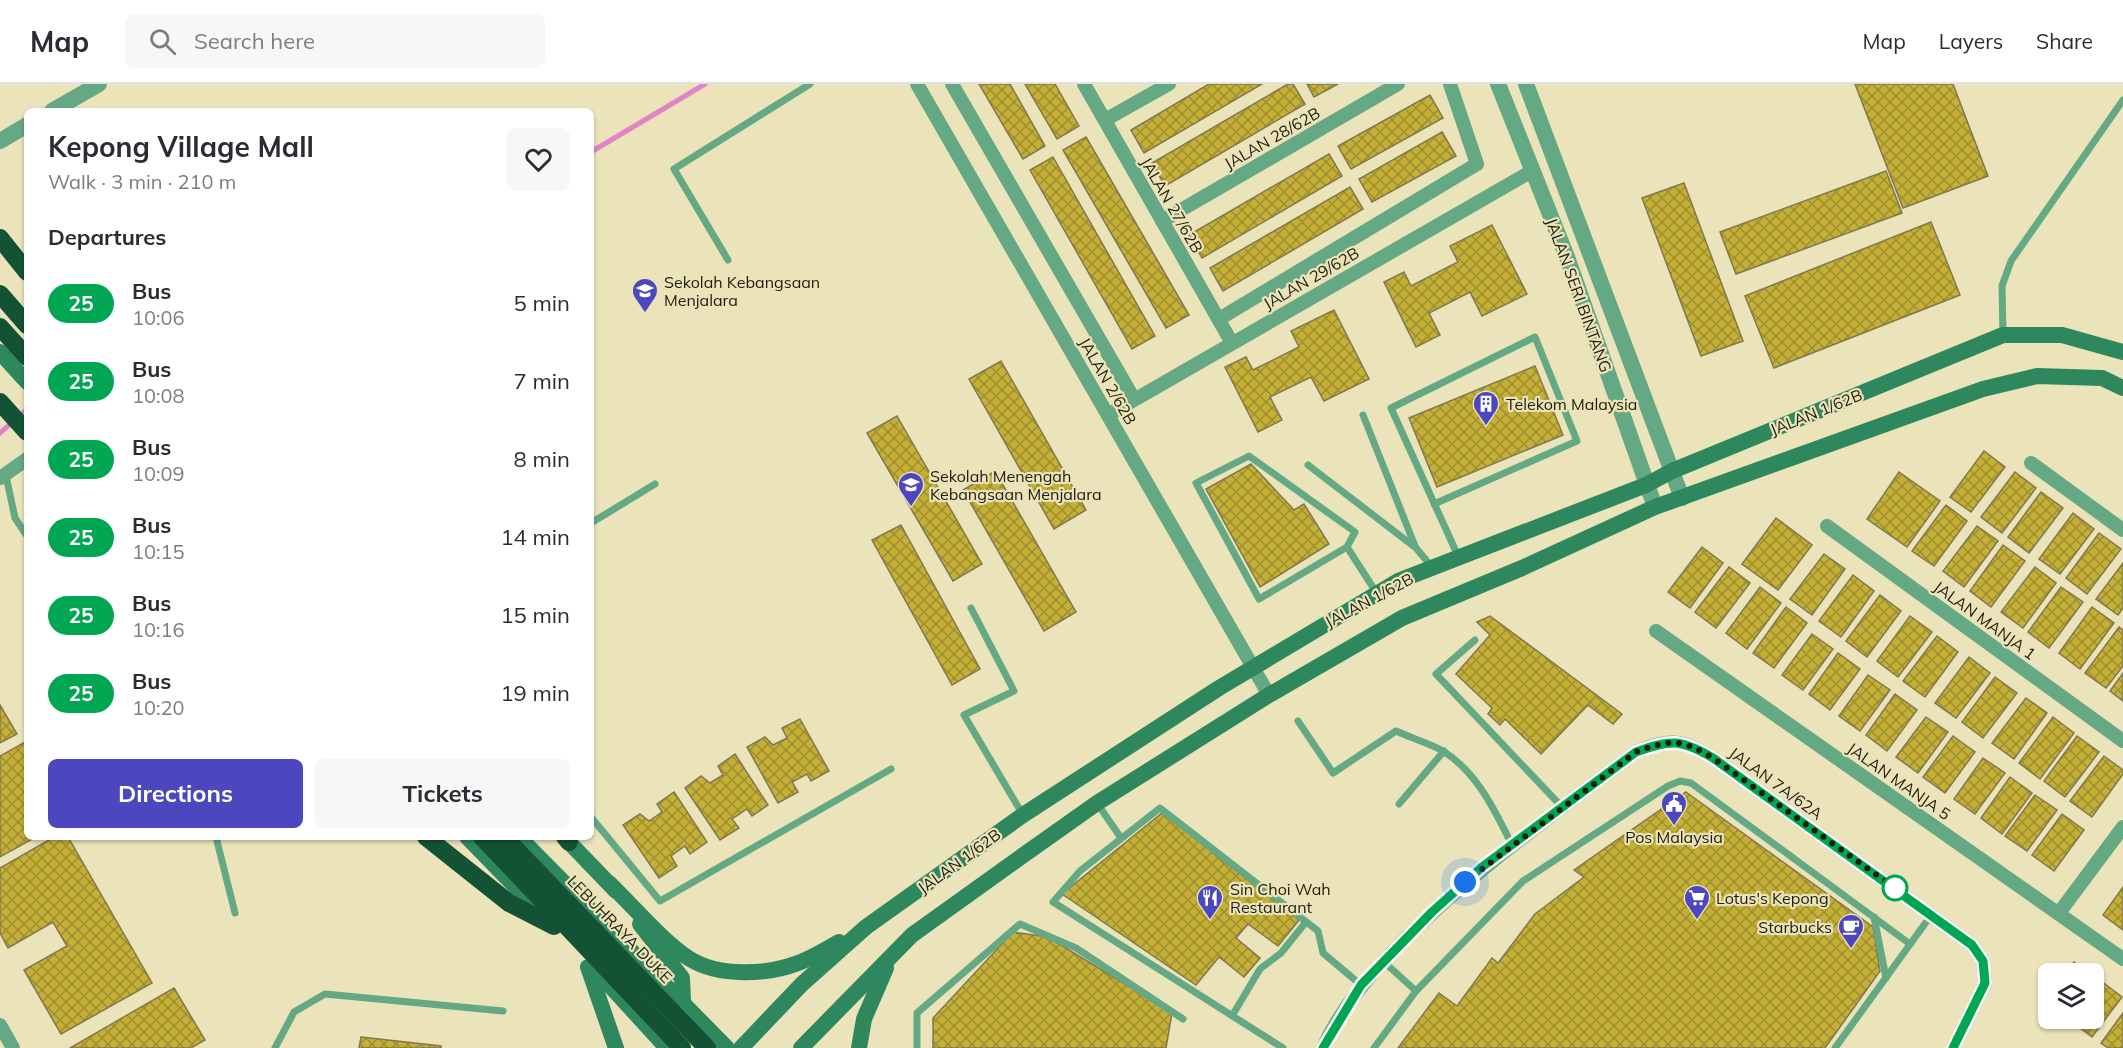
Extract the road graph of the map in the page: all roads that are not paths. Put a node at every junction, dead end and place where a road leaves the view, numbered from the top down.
1 (99, 84) edge
2 (810, 84) edge
3 (917, 84) edge
4 (952, 84) edge
5 (1084, 84) edge
6 (1169, 84) edge
7 (1398, 84) edge
8 (1450, 84) edge
9 (1498, 84) edge
10 (1526, 84) edge
11 (2123, 100) edge
12 (57, 108) edge
13 (1105, 120) junction
14 (24, 127) edge
15 (0, 141) edge
16 (1532, 171) junction
17 (1162, 221) junction
18 (0, 238) edge
19 (728, 260) dead end
20 (24, 268) edge
21 (0, 283) edge
22 (0, 294) edge
23 (24, 310) edge
24 (1219, 319) junction
25 (24, 322) edge
26 (0, 327) edge
27 (2003, 335) junction
28 (1232, 343) junction
29 (0, 352) edge
30 (2123, 352) edge
31 (24, 354) edge
32 (24, 379) edge
33 (2123, 388) edge
34 (1134, 399) junction
35 (0, 402) edge
36 (1108, 415) junction
37 (1363, 415) dead end
38 (24, 429) edge
39 (24, 461) edge
40 (2031, 463) dead end
41 (1308, 465) dead end
42 (1672, 471) junction
43 (3, 477) edge
44 (655, 484) dead end
45 (1646, 484) junction
46 (1682, 498) junction
47 (1434, 504) junction
48 (1655, 507) junction
49 (594, 521) edge
50 (1827, 526) dead end
51 (2123, 530) edge
52 (24, 532) edge
53 (1347, 547) junction
54 (1416, 548) junction
55 (1459, 557) junction
56 (1432, 567) junction
57 (1376, 592) junction
58 (971, 608) dead end
59 (1656, 631) dead end
60 (1475, 640) dead end
61 (1253, 667) junction
62 (1269, 695) junction
63 (1298, 721) dead end
64 (2123, 741) edge
65 (1444, 751) junction
66 (891, 769) dead end
67 (1097, 803) junction
68 (1399, 804) dead end
69 (1562, 807) junction
70 (1023, 815) junction
71 (594, 821) edge
72 (2123, 827) edge
73 (1121, 838) junction
74 (217, 840) edge
75 (430, 840) edge
76 (471, 840) edge
77 (485, 840) edge
78 (507, 840) edge
79 (522, 840) edge
80 (567, 840) edge
81 (1512, 845) junction
82 (609, 883) junction
83 (235, 913) dead end
84 (2059, 913) junction
85 (1932, 914) junction
86 (1874, 917) junction
87 (1306, 922) junction
88 (554, 926) junction
89 (866, 927) junction
90 (1910, 944) junction
91 (897, 949) junction
92 (585, 958) junction
93 (2123, 959) edge
94 (1383, 961) junction
95 (1886, 978) junction
96 (1361, 985) junction
97 (1416, 991) junction
98 (683, 1002) junction
99 (503, 1011) dead end
100 (1232, 1017) junction
101 (1183, 1019) dead end
102 (0, 1025) edge
103 (13, 1048) edge
104 (275, 1048) edge
105 (616, 1048) edge
106 (667, 1048) edge
107 (681, 1048) edge
108 (707, 1048) edge
109 (727, 1048) edge
110 (741, 1048) edge
111 (801, 1048) edge
112 (859, 1048) edge
113 (917, 1048) edge
114 (1282, 1048) edge
115 (1323, 1048) edge
116 (1374, 1048) edge
117 (1835, 1048) edge
118 (1953, 1048) edge

1 - 12 street
2 - 19 lane
3 - 36 street, JALAN 2/62B
4 - 34 street
5 - 13 street, JALAN 27/62B
6 - 13 street
7 - 17 street, JALAN 28/62B
8 - 24 street, JALAN 29/62B
9 - 16 street, JALAN SERI BINTANG
10 - 42 street, JALAN SERI BINTANG
11 - 27 lane
13 - 17 street, JALAN 27/62B
14 - 15 street
16 - 28 street, JALAN 29/62B
16 - 45 street, JALAN SERI BINTANG
17 - 24 street, JALAN 27/62B
18 - 20 highway
21 - 23 main road
22 - 25 highway
24 - 28 street, JALAN 27/62B
26 - 31 highway
27 - 30 main road, JALAN 1/62B
27 - 42 main road, JALAN 1/62B
28 - 34 street, JALAN 29/62B
29 - 32 main road
33 - 46 main road, JALAN 1/62B
34 - 36 street, JALAN 29/62B
35 - 38 highway
36 - 61 street, JALAN 2/62B
37 - 54 lane
39 - 43 street
40 - 51 street
41 - 54 lane
42 - 45 main road, JALAN 1/62B
42 - 46 street, JALAN SERI BINTANG
43 - 52 lane
44 - 49 lane
45 - 48 street, JALAN SERI BINTANG
45 - 55 main road, JALAN 1/62B
46 - 48 main road, JALAN 1/62B
47 - 47 lane
47 - 55 lane
48 - 62 main road, JALAN 1/62B
50 - 64 street, JALAN MANJA 1
53 - 53 lane
53 - 57 lane
54 - 56 lane
55 - 56 main road, JALAN 1/62B
56 - 57 main road, JALAN 1/62B
57 - 61 main road, JALAN 1/62B
58 - 70 lane
59 - 84 street, JALAN MANJA 5
60 - 69 lane
61 - 62 street, JALAN 2/62B
61 - 70 main road, JALAN 1/62B
62 - 67 main road, JALAN 1/62B
63 - 65 lane
65 - 68 lane
65 - 81 lane
66 - 71 lane
67 - 73 lane
67 - 91 main road, JALAN 1/62B
69 - 81 street, JALAN 7A/62A
69 - 85 street, JALAN 7A/62A
70 - 89 main road, JALAN 1/62B
72 - 84 street
73 - 87 lane
73 - 100 lane
74 - 83 lane
75 - 88 highway
76 - 88 main road
77 - 107 highway
78 - 108 highway, LEBUHRAYA DUKE
79 - 98 main road
80 - 82 main road
81 - 94 street, JALAN 7A/62A
82 - 89 main road
82 - 98 main road
84 - 93 street, JALAN MANJA 5
85 - 90 lane
85 - 118 street, JALAN 7A/62A
86 - 90 lane
86 - 95 lane
86 - 97 lane
87 - 96 lane
87 - 100 lane
88 - 92 main road
89 - 110 main road, JALAN 1/62B
90 - 95 lane
91 - 111 main road, JALAN 1/62B
91 - 112 main road
92 - 105 main road
92 - 106 main road
94 - 96 street, JALAN 7A/62A
94 - 97 lane
95 - 117 lane
96 - 115 street, JALAN 7A/62A
97 - 116 lane
98 - 109 main road
99 - 104 lane
100 - 114 lane
101 - 113 lane
102 - 103 street

